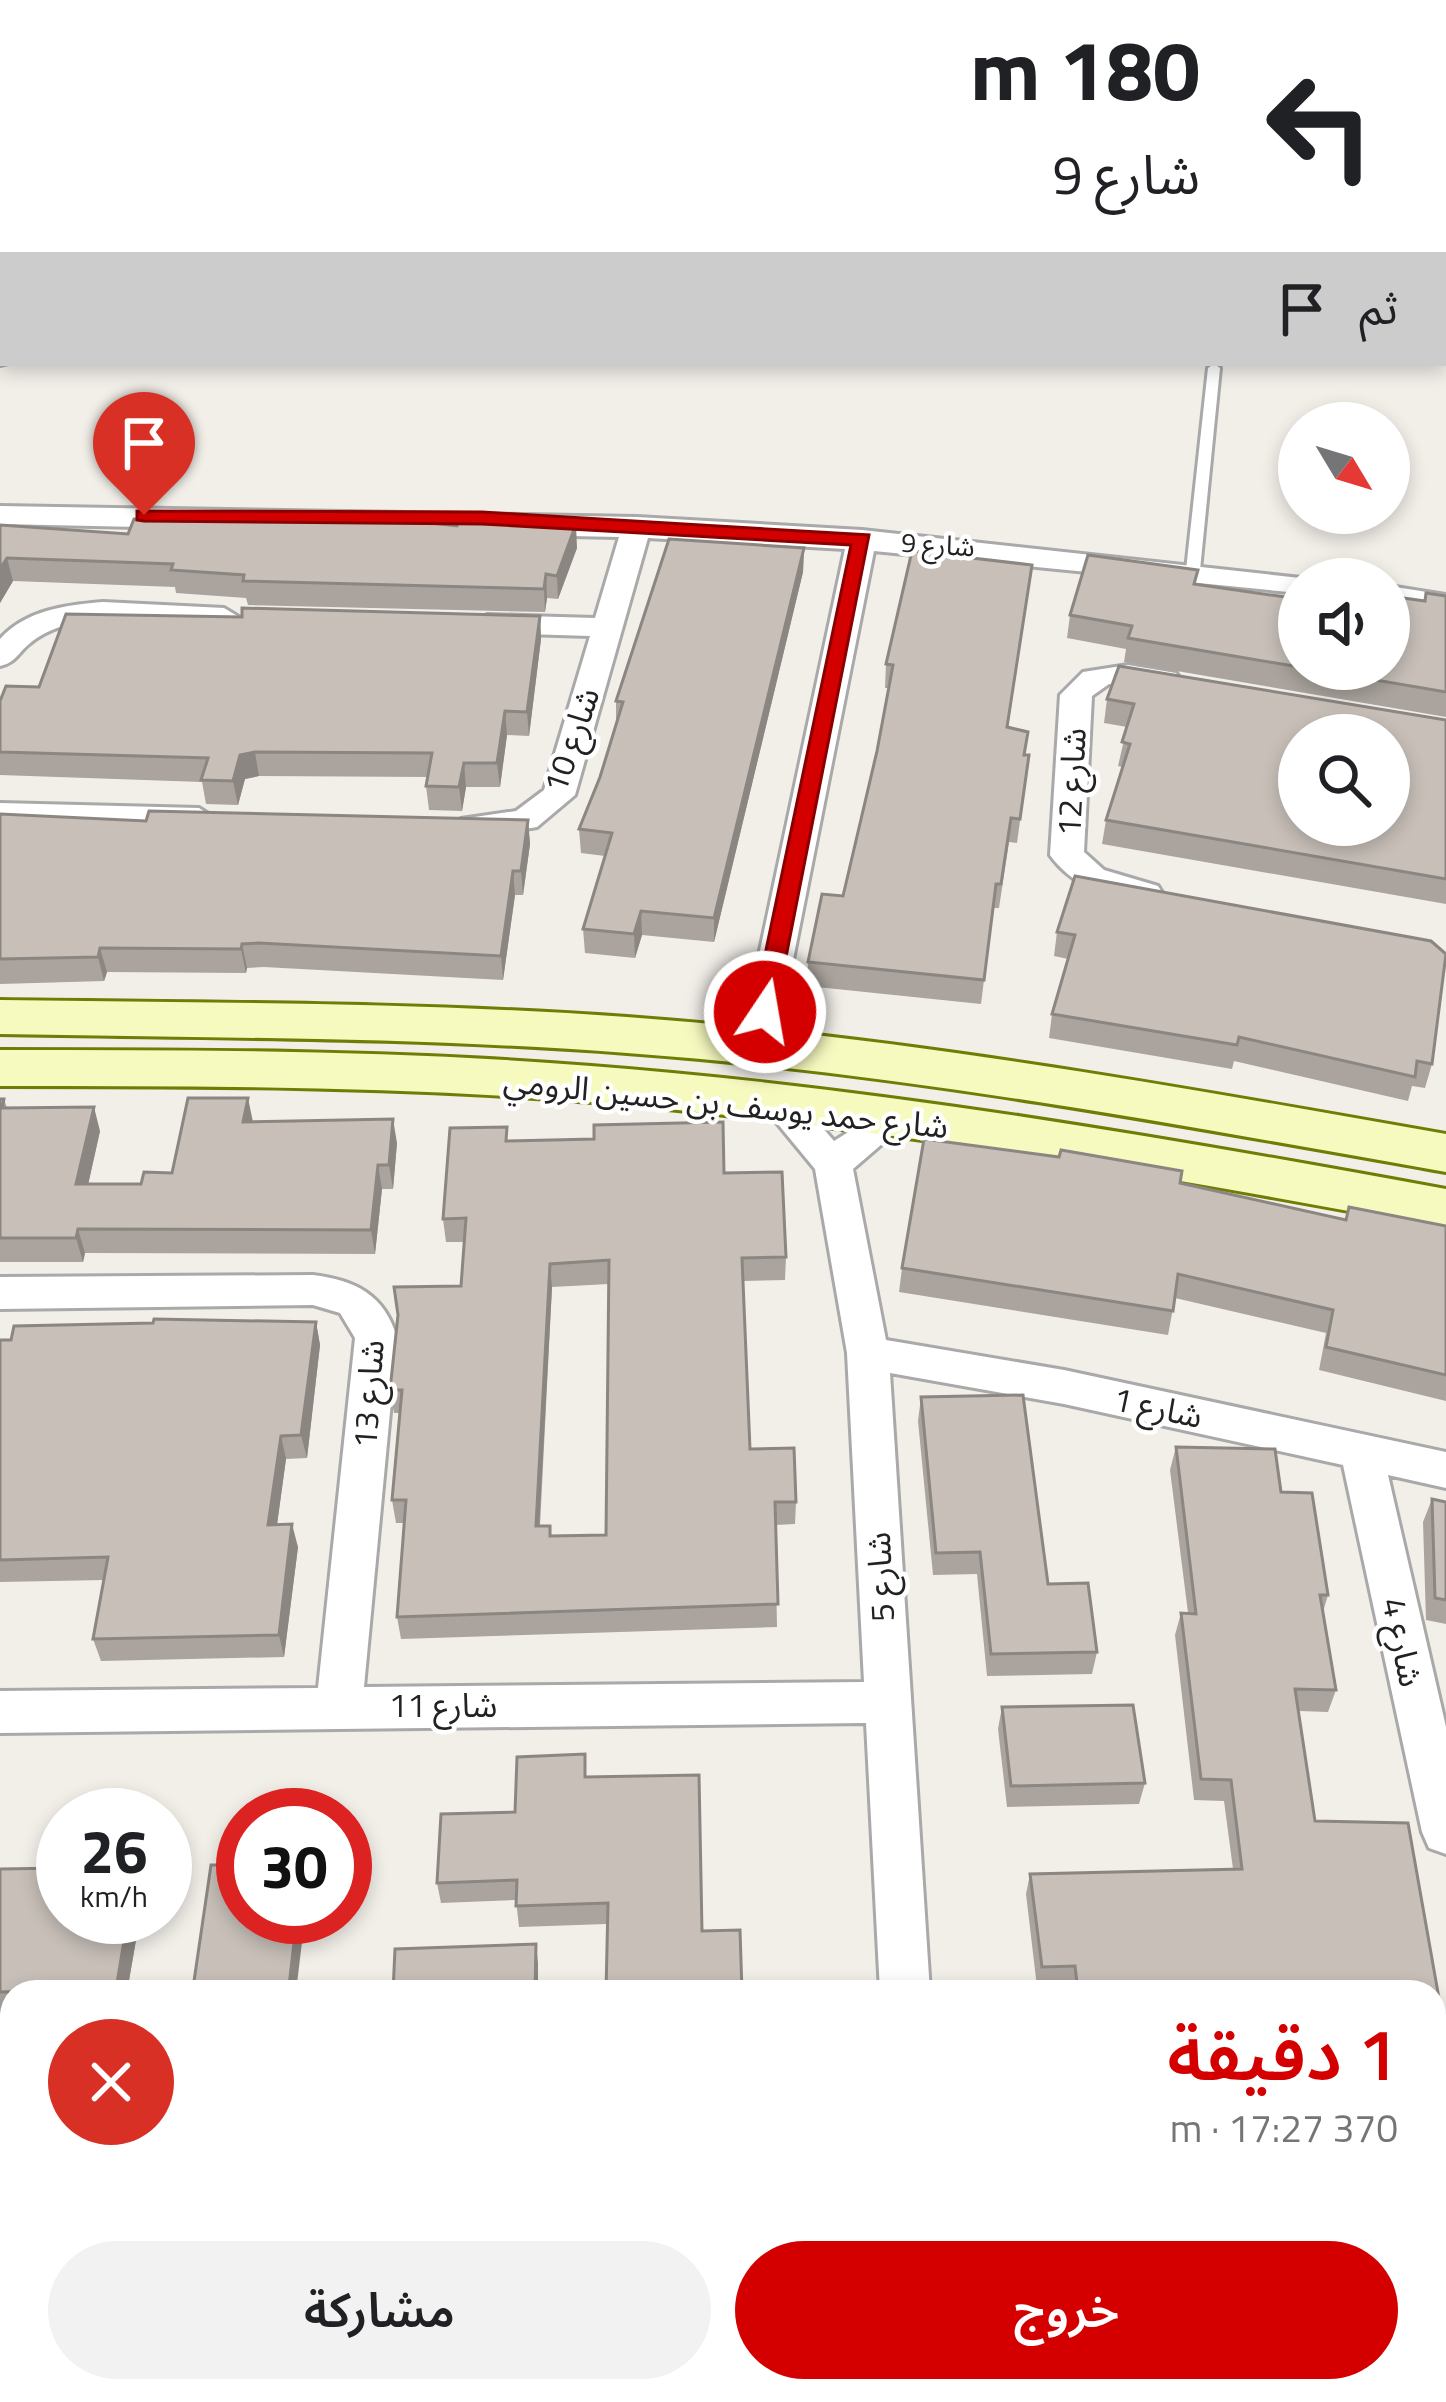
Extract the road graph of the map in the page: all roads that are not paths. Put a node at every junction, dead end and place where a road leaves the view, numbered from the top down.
1 (1214, 368) dead end
2 (0, 515) edge
3 (637, 526) junction
4 (862, 539) junction
5 (1193, 570) junction
6 (1278, 581) edge
7 (1410, 599) edge
8 (1446, 604) edge
9 (254, 618) edge
10 (466, 624) edge
11 (608, 627) junction
12 (0, 657) edge
13 (1199, 686) edge
14 (0, 814) edge
15 (230, 820) edge
16 (437, 826) edge
17 (1173, 899) edge
18 (765, 1012) junction
19 (90, 1019) junction
20 (0, 1020) edge
21 (719, 1043) junction
22 (0, 1052) edge
23 (796, 1052) junction
24 (0, 1068) edge
25 (63, 1068) junction
26 (782, 1106) junction
27 (892, 1119) junction
28 (1391, 1143) junction
29 (1446, 1153) edge
30 (833, 1165) junction
31 (1378, 1196) junction
32 (1446, 1209) edge
33 (0, 1293) edge
34 (868, 1353) junction
35 (1360, 1451) junction
36 (1446, 1470) edge
37 (886, 1702) junction
38 (339, 1706) junction
39 (0, 1712) edge
40 (1437, 1755) edge
41 (1446, 1832) edge
42 (904, 1980) edge

1 - 5 lane
2 - 3 street, شارع 9
3 - 4 street, شارع 9
3 - 11 street, شارع 10
4 - 5 street, شارع 9
4 - 18 street
5 - 6 street, شارع 9
7 - 8 street
9 - 12 street
10 - 11 street
11 - 16 street, شارع 10
13 - 17 street, شارع 12
14 - 15 street
18 - 21 street
18 - 23 street
19 - 20 street, شارع حمد يوسف بن حسين الرومي
19 - 21 street, شارع حمد يوسف بن حسين الرومي
19 - 25 street
20 - 22 street
21 - 23 street, شارع حمد يوسف بن حسين الرومي
23 - 28 street, شارع حمد يوسف بن حسين الرومي
24 - 25 street, شارع حمد يوسف بن حسين الرومي
25 - 26 street, شارع حمد يوسف بن حسين الرومي
26 - 27 street, شارع حمد يوسف بن حسين الرومي
26 - 30 street
27 - 30 street
27 - 31 street, شارع حمد يوسف بن حسين الرومي
28 - 29 street, شارع حمد يوسف بن حسين الرومي
28 - 31 street
30 - 34 street, شارع 5
31 - 32 street, شارع حمد يوسف بن حسين الرومي
33 - 38 street, شارع 13
34 - 35 street, شارع 1
34 - 37 street, شارع 5
35 - 36 street, شارع 1
35 - 40 street, شارع 4
37 - 38 street, شارع 11
37 - 42 street, شارع 5
38 - 39 street, شارع 11
40 - 41 street, شارع 4

